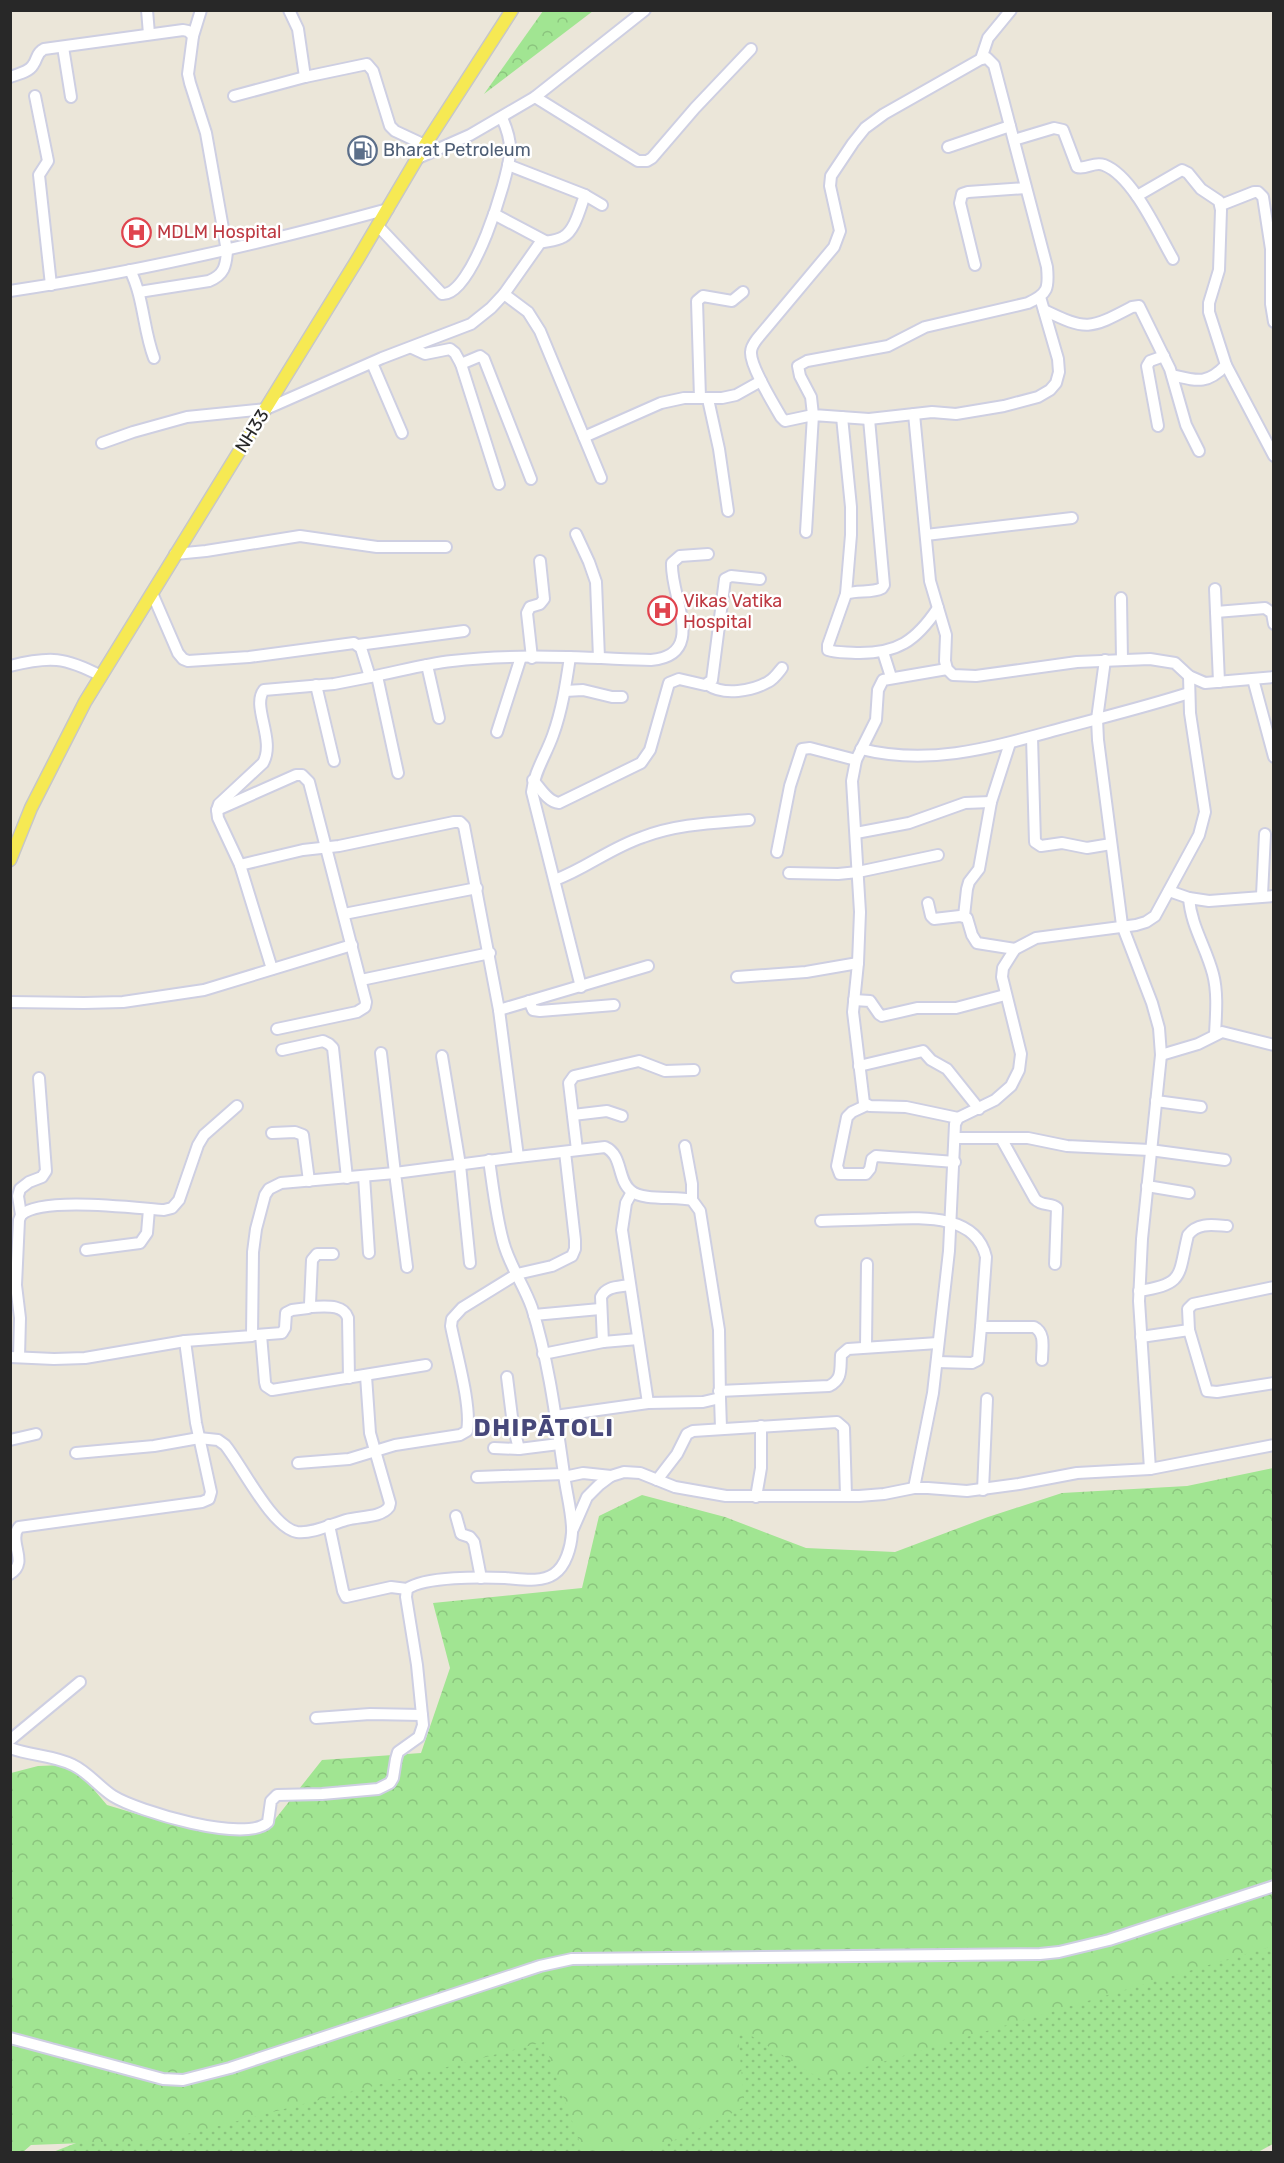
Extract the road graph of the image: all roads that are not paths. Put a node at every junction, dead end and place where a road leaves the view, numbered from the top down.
1 (147, 10) edge
2 (201, 10) edge
3 (289, 10) edge
4 (512, 10) edge
5 (645, 10) edge
6 (1011, 10) edge
7 (149, 34) junction
8 (193, 36) junction
9 (63, 46) junction
10 (751, 49) dead end
11 (981, 59) junction
12 (10, 76) edge
13 (305, 77) junction
14 (35, 96) dead end
15 (234, 96) dead end
16 (71, 97) dead end
17 (535, 97) junction
18 (502, 118) junction
19 (1010, 126) junction
20 (1014, 140) junction
21 (425, 146) junction
22 (948, 147) dead end
23 (418, 158) junction
24 (508, 165) junction
25 (1026, 188) junction
26 (585, 195) junction
27 (1137, 196) junction
28 (602, 205) dead end
29 (1221, 205) junction
30 (388, 208) junction
31 (494, 214) junction
32 (378, 226) junction
33 (545, 241) junction
34 (226, 251) junction
35 (1173, 259) dead end
36 (975, 265) dead end
37 (130, 270) junction
38 (51, 285) junction
39 (10, 291) edge
40 (139, 292) junction
41 (743, 292) dead end
42 (504, 294) junction
43 (1040, 297) junction
44 (1272, 304) edge
45 (1044, 310) junction
46 (1274, 322) edge
47 (412, 348) junction
48 (1164, 356) junction
49 (154, 358) dead end
50 (372, 363) junction
51 (461, 364) junction
52 (1226, 365) junction
53 (1172, 375) junction
54 (761, 381) junction
55 (704, 399) junction
56 (266, 409) junction
57 (914, 414) junction
58 (813, 415) junction
59 (842, 417) junction
60 (869, 419) junction
61 (1158, 426) dead end
62 (402, 433) dead end
63 (584, 437) junction
64 (102, 443) dead end
65 (1199, 452) dead end
66 (1274, 456) edge
67 (601, 478) dead end
68 (531, 479) dead end
69 (499, 484) dead end
70 (728, 511) dead end
71 (1072, 518) dead end
72 (806, 532) dead end
73 (576, 534) dead end
74 (926, 534) junction
75 (446, 547) dead end
76 (175, 554) junction
77 (708, 554) dead end
78 (540, 561) dead end
79 (760, 579) dead end
80 (1215, 589) dead end
81 (152, 593) junction
82 (846, 594) junction
83 (1121, 598) dead end
84 (938, 608) junction
85 (1216, 612) junction
86 (1274, 624) edge
87 (464, 631) dead end
88 (358, 645) junction
89 (883, 652) junction
90 (570, 657) junction
91 (527, 658) junction
92 (599, 658) junction
93 (1105, 660) junction
94 (1122, 660) junction
95 (427, 665) junction
96 (10, 666) edge
97 (782, 668) dead end
98 (947, 669) junction
99 (101, 676) junction
100 (374, 676) junction
101 (1189, 676) junction
102 (891, 677) junction
103 (1274, 677) edge
104 (1253, 679) junction
105 (1219, 682) junction
106 (315, 685) junction
107 (708, 685) junction
108 (565, 691) junction
109 (1189, 693) junction
110 (622, 697) dead end
111 (439, 718) dead end
112 (1097, 719) junction
113 (497, 732) dead end
114 (1032, 737) junction
115 (1010, 743) junction
116 (861, 749) junction
117 (1274, 757) edge
118 (856, 760) junction
119 (334, 761) dead end
120 (398, 773) dead end
121 (533, 780) junction
122 (991, 802) junction
123 (217, 810) junction
124 (749, 820) dead end
125 (856, 833) junction
126 (1265, 834) dead end
127 (1111, 844) junction
128 (327, 848) junction
129 (777, 852) dead end
130 (938, 855) dead end
131 (10, 860) edge
132 (240, 865) junction
133 (858, 872) junction
134 (789, 873) dead end
135 (555, 880) junction
136 (477, 888) junction
137 (1169, 891) junction
138 (1262, 895) junction
139 (1274, 896) edge
140 (1189, 898) junction
141 (928, 903) dead end
142 (344, 914) junction
143 (964, 916) junction
144 (1122, 926) junction
145 (352, 945) junction
146 (1015, 949) junction
147 (490, 953) junction
148 (858, 963) junction
149 (648, 966) dead end
150 (272, 969) junction
151 (737, 977) dead end
152 (361, 981) junction
153 (581, 987) junction
154 (1005, 995) junction
155 (854, 1000) junction
156 (530, 1001) junction
157 (10, 1002) edge
158 (614, 1005) dead end
159 (500, 1010) junction
160 (278, 1029) dead end
161 (1215, 1034) junction
162 (1274, 1045) edge
163 (282, 1050) dead end
164 (381, 1053) dead end
165 (1161, 1055) junction
166 (442, 1056) dead end
167 (859, 1066) junction
168 (694, 1070) dead end
169 (39, 1078) dead end
170 (1156, 1101) junction
171 (867, 1105) junction
172 (237, 1106) dead end
173 (1201, 1107) dead end
174 (979, 1108) junction
175 (573, 1115) junction
176 (622, 1116) dead end
177 (958, 1118) junction
178 (272, 1132) dead end
179 (956, 1138) junction
180 (1001, 1138) junction
181 (685, 1146) dead end
182 (577, 1150) junction
183 (1150, 1150) junction
184 (564, 1152) junction
185 (518, 1156) junction
186 (489, 1160) junction
187 (1225, 1160) dead end
188 (955, 1162) junction
189 (460, 1165) junction
190 (395, 1173) junction
191 (364, 1176) junction
192 (347, 1179) junction
193 (309, 1181) junction
194 (15, 1186) edge
195 (1147, 1186) junction
196 (632, 1192) junction
197 (1189, 1193) dead end
198 (692, 1200) junction
199 (149, 1209) junction
200 (21, 1215) junction
201 (821, 1221) dead end
202 (951, 1223) junction
203 (1227, 1226) dead end
204 (86, 1250) dead end
205 (369, 1253) dead end
206 (333, 1254) dead end
207 (470, 1263) dead end
208 (867, 1264) dead end
209 (1055, 1264) dead end
210 (407, 1267) dead end
211 (517, 1274) junction
212 (629, 1285) junction
213 (1274, 1287) edge
214 (1139, 1291) junction
215 (309, 1307) junction
216 (600, 1310) junction
217 (534, 1315) junction
218 (981, 1327) junction
219 (1189, 1330) junction
220 (257, 1335) junction
221 (1141, 1337) junction
222 (638, 1339) junction
223 (185, 1341) junction
224 (603, 1342) junction
225 (938, 1343) junction
226 (866, 1347) junction
227 (543, 1354) junction
228 (15, 1357) edge
229 (1042, 1360) dead end
230 (937, 1362) junction
231 (426, 1365) dead end
232 (366, 1376) junction
233 (507, 1377) dead end
234 (349, 1378) junction
235 (1274, 1383) edge
236 (719, 1395) junction
237 (987, 1399) dead end
238 (648, 1403) junction
239 (555, 1416) junction
240 (761, 1426) junction
241 (721, 1428) junction
242 (36, 1434) dead end
243 (200, 1438) junction
244 (10, 1440) edge
245 (559, 1444) junction
246 (1274, 1445) edge
247 (494, 1448) dead end
248 (519, 1449) junction
249 (374, 1451) junction
250 (76, 1453) dead end
251 (298, 1463) dead end
252 (1150, 1469) junction
253 (564, 1476) junction
254 (611, 1476) junction
255 (477, 1477) dead end
256 (657, 1480) junction
257 (914, 1488) junction
258 (983, 1490) junction
259 (846, 1496) junction
260 (756, 1497) junction
261 (456, 1516) dead end
262 (329, 1525) junction
263 (572, 1532) junction
264 (10, 1574) edge
265 (481, 1578) junction
266 (407, 1590) junction
267 (80, 1682) dead end
268 (422, 1715) junction
269 (316, 1718) dead end
270 (10, 1740) edge
271 (10, 1748) edge
272 (1274, 1886) edge
273 (10, 2038) edge

1 - 7 street
2 - 8 street
3 - 13 street
4 - 21 main road, NH33
5 - 17 street
6 - 11 street
7 - 8 street
7 - 9 street
8 - 34 street
9 - 12 street
9 - 16 street
10 - 17 street
11 - 19 street
11 - 54 street
13 - 15 street
13 - 21 street
14 - 38 street
17 - 18 street
18 - 23 street
18 - 24 street
19 - 20 street
19 - 22 street
20 - 25 street
20 - 27 street
21 - 23 main road, NH33
23 - 30 main road, NH33
24 - 26 street
24 - 31 street
25 - 36 street
25 - 43 street
26 - 28 street
26 - 33 street
27 - 29 street
27 - 35 street
29 - 44 street
29 - 52 street
30 - 32 main road, NH33
30 - 34 street
31 - 32 street
31 - 33 street
32 - 56 main road, NH33
33 - 42 street
34 - 37 street
34 - 40 street
37 - 38 street
37 - 40 street
38 - 39 street
40 - 49 street
41 - 55 street
42 - 47 street
42 - 63 street
43 - 45 street
43 - 58 street
44 - 46 street
45 - 48 street
45 - 57 street
47 - 50 street
47 - 51 street
48 - 53 street
48 - 61 street
50 - 56 street
50 - 62 street
51 - 68 street
51 - 69 street
52 - 53 street
52 - 66 street
53 - 65 street
54 - 55 street
54 - 58 street
55 - 63 street
55 - 70 street
56 - 64 street
56 - 76 main road, NH33
57 - 60 street
57 - 74 street
58 - 59 street
58 - 72 street
59 - 60 street
59 - 82 street
60 - 82 street
63 - 67 street
71 - 74 street
73 - 92 street
74 - 84 street
75 - 76 street
76 - 81 main road, NH33
77 - 92 street
78 - 91 street
79 - 107 street
80 - 85 street
81 - 88 street
81 - 99 main road, NH33
82 - 89 street
83 - 94 street
84 - 89 street
84 - 98 street
85 - 86 street
85 - 105 street
87 - 88 street
88 - 100 street
89 - 102 street
90 - 91 street
90 - 92 street
90 - 108 street
91 - 95 street
91 - 113 street
93 - 94 street
93 - 98 street
93 - 112 street
94 - 101 street
95 - 100 street
95 - 111 street
96 - 99 street
97 - 107 street
98 - 102 street
99 - 131 main road, NH33
100 - 106 street
100 - 120 street
101 - 105 street
101 - 109 street
102 - 116 street
103 - 104 street
104 - 105 street
104 - 117 street
106 - 119 street
106 - 123 street
107 - 121 street
108 - 110 street
108 - 121 street
109 - 112 street
109 - 137 street
112 - 114 street
112 - 127 street
114 - 115 street
114 - 127 street
115 - 116 street
115 - 122 street
116 - 118 street
118 - 125 street
118 - 129 street
121 - 135 street
122 - 125 street
122 - 143 street
123 - 128 street
123 - 132 street
124 - 135 street
125 - 133 street
126 - 138 street
127 - 144 street
128 - 132 street
128 - 136 street
128 - 142 street
130 - 133 street
132 - 150 street
133 - 134 street
133 - 148 street
135 - 153 street
136 - 142 street
136 - 147 street
137 - 140 street
137 - 144 street
138 - 139 street
138 - 140 street
140 - 161 street
141 - 143 street
142 - 145 street
143 - 146 street
144 - 146 street
144 - 165 street
145 - 150 street
145 - 152 street
146 - 154 street
147 - 152 street
147 - 159 street
148 - 151 street
148 - 155 street
149 - 153 street
150 - 157 street
152 - 160 street
153 - 156 street
154 - 155 street
154 - 174 street
155 - 167 street
156 - 158 street
156 - 159 street
159 - 185 street
161 - 162 street
161 - 165 street
163 - 192 street
164 - 190 street
165 - 170 street
166 - 189 street
167 - 171 street
167 - 174 street
168 - 175 street
169 - 194 street
170 - 173 street
170 - 183 street
171 - 177 street
171 - 188 street
172 - 199 street
174 - 177 street
175 - 176 street
175 - 182 street
177 - 179 street
178 - 193 street
179 - 180 street
179 - 188 street
180 - 183 street
180 - 209 street
181 - 198 street
182 - 184 street
182 - 196 street
183 - 187 street
183 - 195 street
184 - 185 street
184 - 211 street
185 - 186 street
186 - 189 street
186 - 211 street
188 - 202 street
189 - 190 street
189 - 207 street
190 - 191 street
190 - 210 street
191 - 192 street
191 - 205 street
192 - 193 street
193 - 220 street
194 - 200 street
195 - 197 street
195 - 214 street
196 - 198 street
196 - 212 street
198 - 236 street
199 - 200 street
199 - 204 street
200 - 228 street
201 - 202 street
202 - 218 street
202 - 225 street
203 - 214 street
206 - 215 street
208 - 226 street
211 - 217 street
211 - 249 street
212 - 216 street
212 - 222 street
213 - 219 street
214 - 221 street
215 - 220 street
215 - 234 street
216 - 217 street
216 - 224 street
217 - 227 street
218 - 229 street
218 - 230 street
219 - 221 street
219 - 235 street
220 - 223 street
220 - 234 street
221 - 252 street
222 - 224 street
222 - 238 street
223 - 228 street
223 - 243 street
224 - 227 street
225 - 226 street
225 - 230 street
226 - 236 street
227 - 239 street
230 - 257 street
231 - 232 street
232 - 234 street
232 - 249 street
233 - 248 street
236 - 238 street
236 - 241 street
237 - 258 street
238 - 239 street
239 - 245 street
240 - 241 street
240 - 259 street
240 - 260 street
241 - 256 street
242 - 244 street
243 - 250 street
243 - 262 street
243 - 264 street
245 - 248 street
245 - 253 street
246 - 252 street
247 - 248 street
249 - 251 street
249 - 262 street
252 - 258 street
253 - 254 street
253 - 255 street
253 - 263 street
254 - 256 street
254 - 263 street
256 - 260 street
257 - 258 street
257 - 259 street
259 - 260 street
261 - 265 street
262 - 266 street
263 - 265 street
265 - 266 street
266 - 268 street
267 - 270 street
268 - 269 street
268 - 271 street
272 - 273 street

